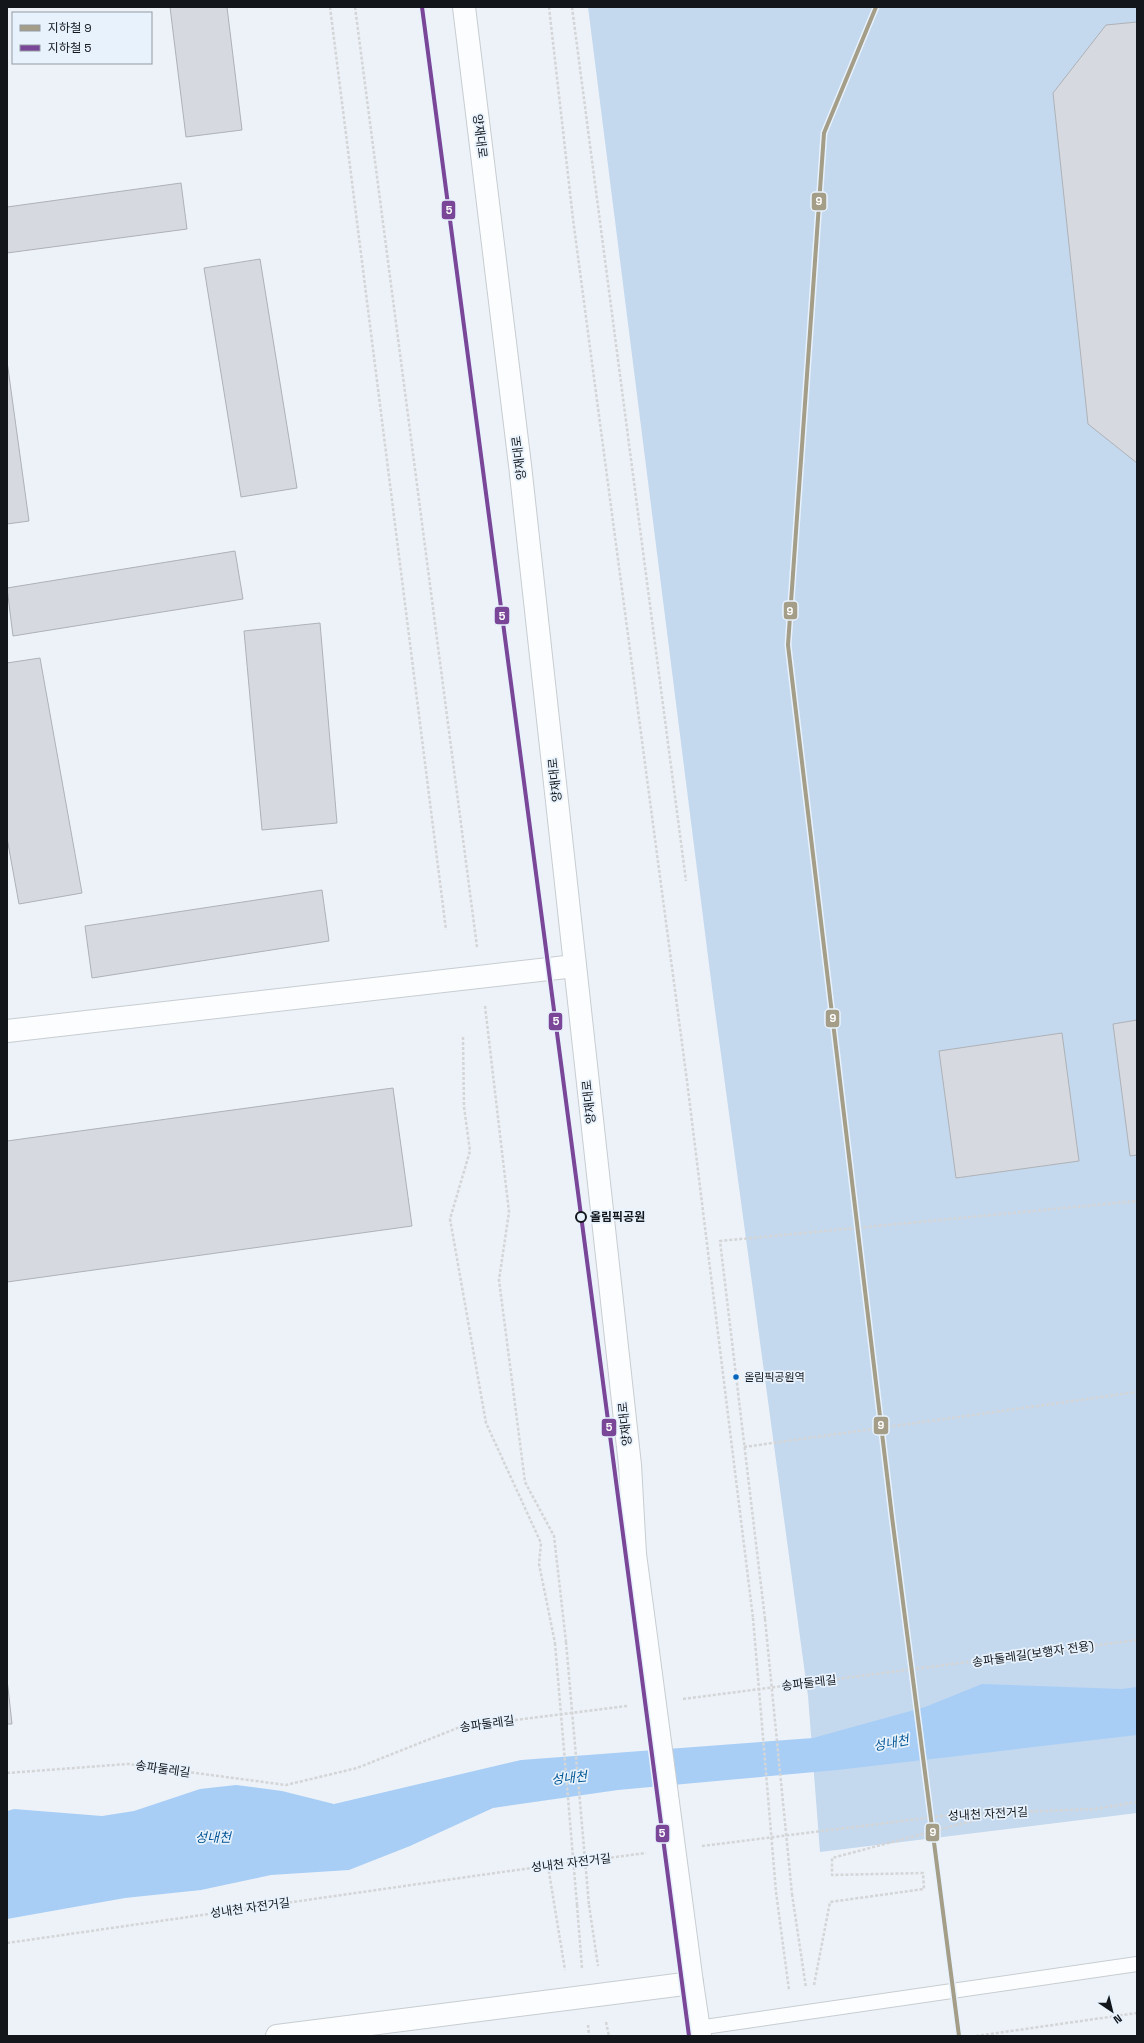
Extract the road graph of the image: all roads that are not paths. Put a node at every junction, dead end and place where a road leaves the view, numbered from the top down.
1 (464, 7) edge
2 (575, 966) junction
3 (7, 1032) edge
4 (1137, 1964) edge
5 (692, 1983) junction
6 (699, 2032) edge
7 (277, 2036) edge

1 - 2 main road, 양재대로
2 - 3 main road
2 - 5 main road, 양재대로, bridge
4 - 6 lane
5 - 6 main road
5 - 7 main road

